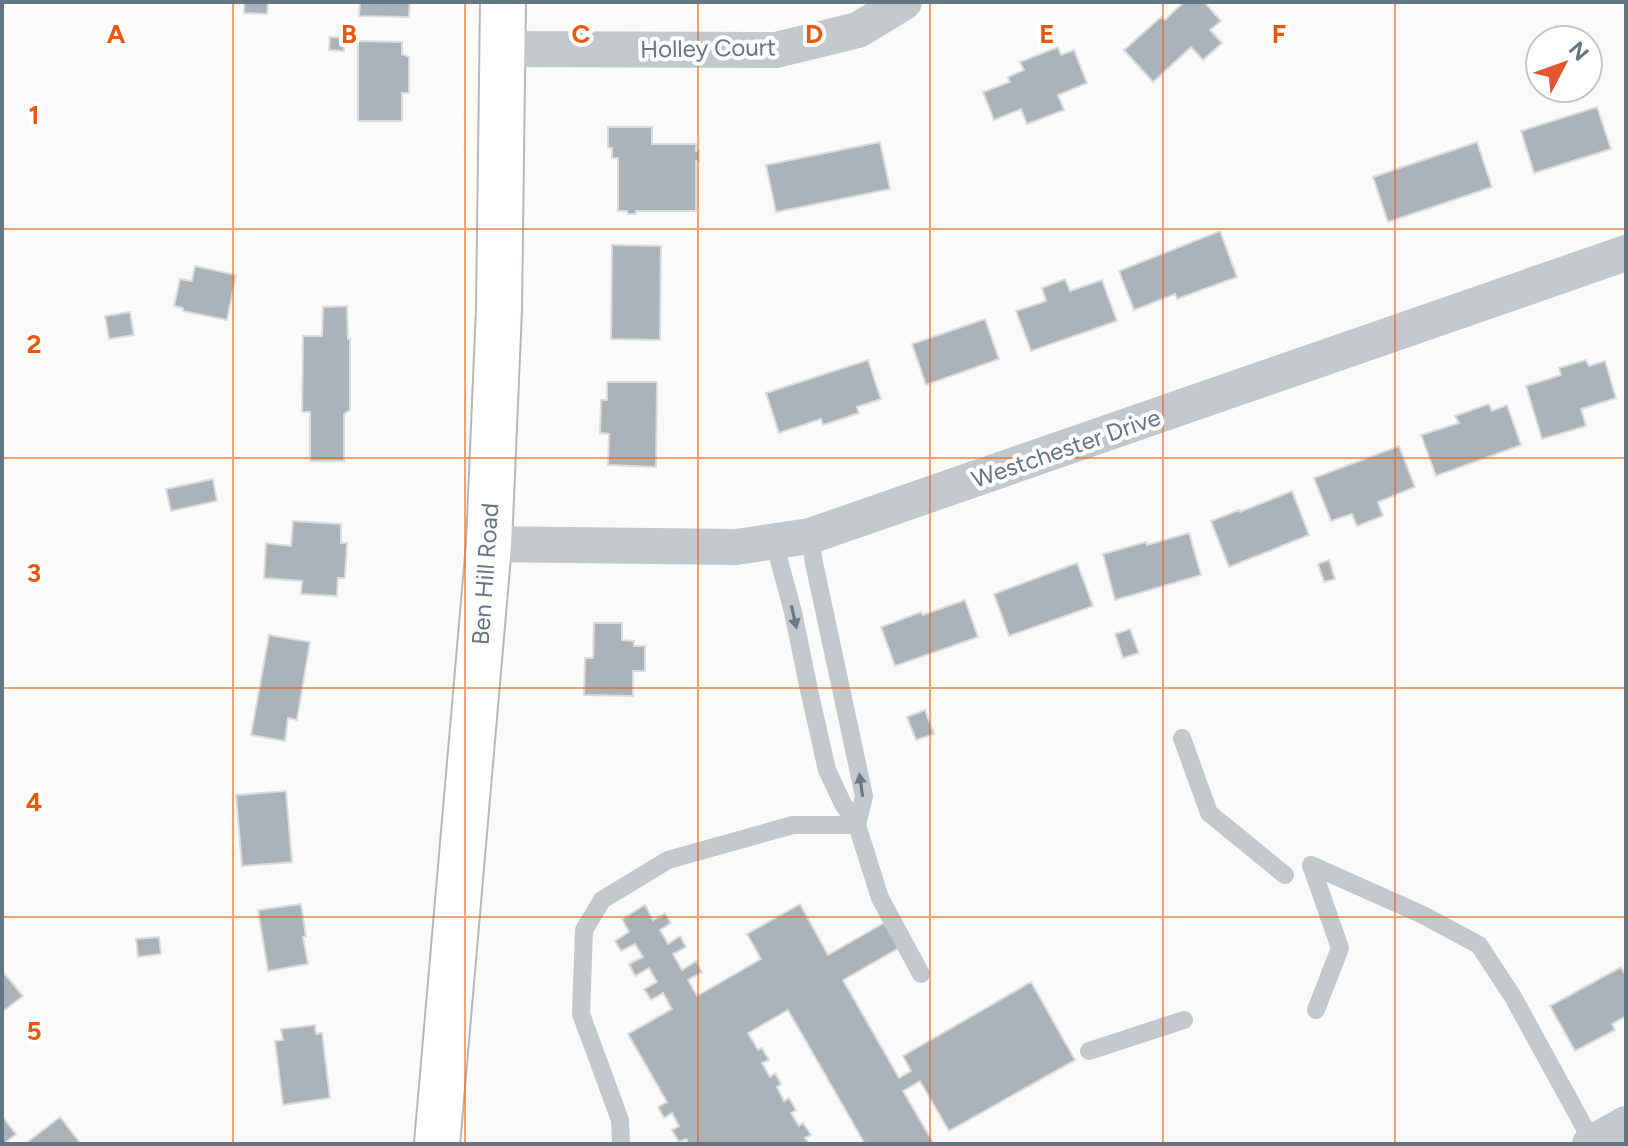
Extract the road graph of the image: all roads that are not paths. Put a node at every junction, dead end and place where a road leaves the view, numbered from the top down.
1 (503, 2) edge
2 (904, 2) edge
3 (503, 49) junction
4 (1626, 253) edge
5 (810, 536) junction
6 (774, 542) junction
7 (489, 544) junction
8 (1182, 738) dead end
9 (857, 825) junction
10 (1285, 875) dead end
11 (921, 974) dead end
12 (1316, 1010) dead end
13 (1184, 1020) dead end
14 (1089, 1051) dead end
15 (1626, 1124) edge
16 (1592, 1143) edge
17 (437, 1144) edge
18 (621, 1144) edge

1 - 3 street, Ben Hill Road
2 - 3 street, Holley Court
3 - 7 street, Ben Hill Road
4 - 5 street, Westchester Drive
5 - 6 street, Westchester Drive
9 -> 5 lane
6 - 7 street, Westchester Drive
6 -> 9 lane
7 - 17 street, Ben Hill Road
8 - 10 lane
9 - 11 lane
9 - 18 lane
12 - 16 lane
13 - 14 lane
15 - 16 street

